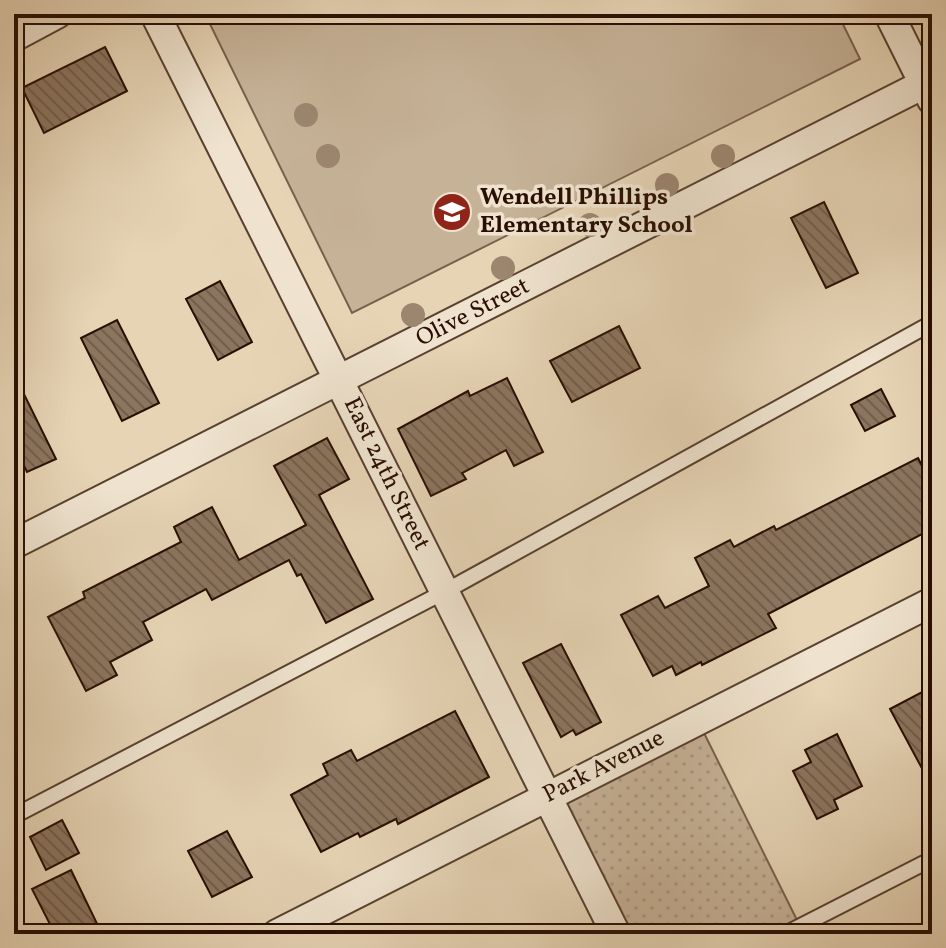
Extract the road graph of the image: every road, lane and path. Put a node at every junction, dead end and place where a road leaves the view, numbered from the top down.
1 (57, 14) edge
2 (155, 14) edge
3 (889, 14) edge
4 (14, 37) edge
5 (929, 88) edge
6 (932, 323) edge
7 (340, 381) junction
8 (14, 544) edge
9 (444, 592) junction
10 (932, 602) edge
11 (545, 797) junction
12 (14, 816) edge
13 (932, 859) edge
14 (277, 934) edge
15 (616, 934) edge
16 (785, 934) edge

1 - 4 street
2 - 7 street, East 24th Street
3 - 5 street
5 - 7 street, Olive Street
6 - 9 lane
7 - 8 street, Olive Street
7 - 9 street, East 24th Street
9 - 11 street, East 24th Street
9 - 12 lane
10 - 11 street, Park Avenue
11 - 14 street, Park Avenue
11 - 15 street, East 24th Street
13 - 16 lane

